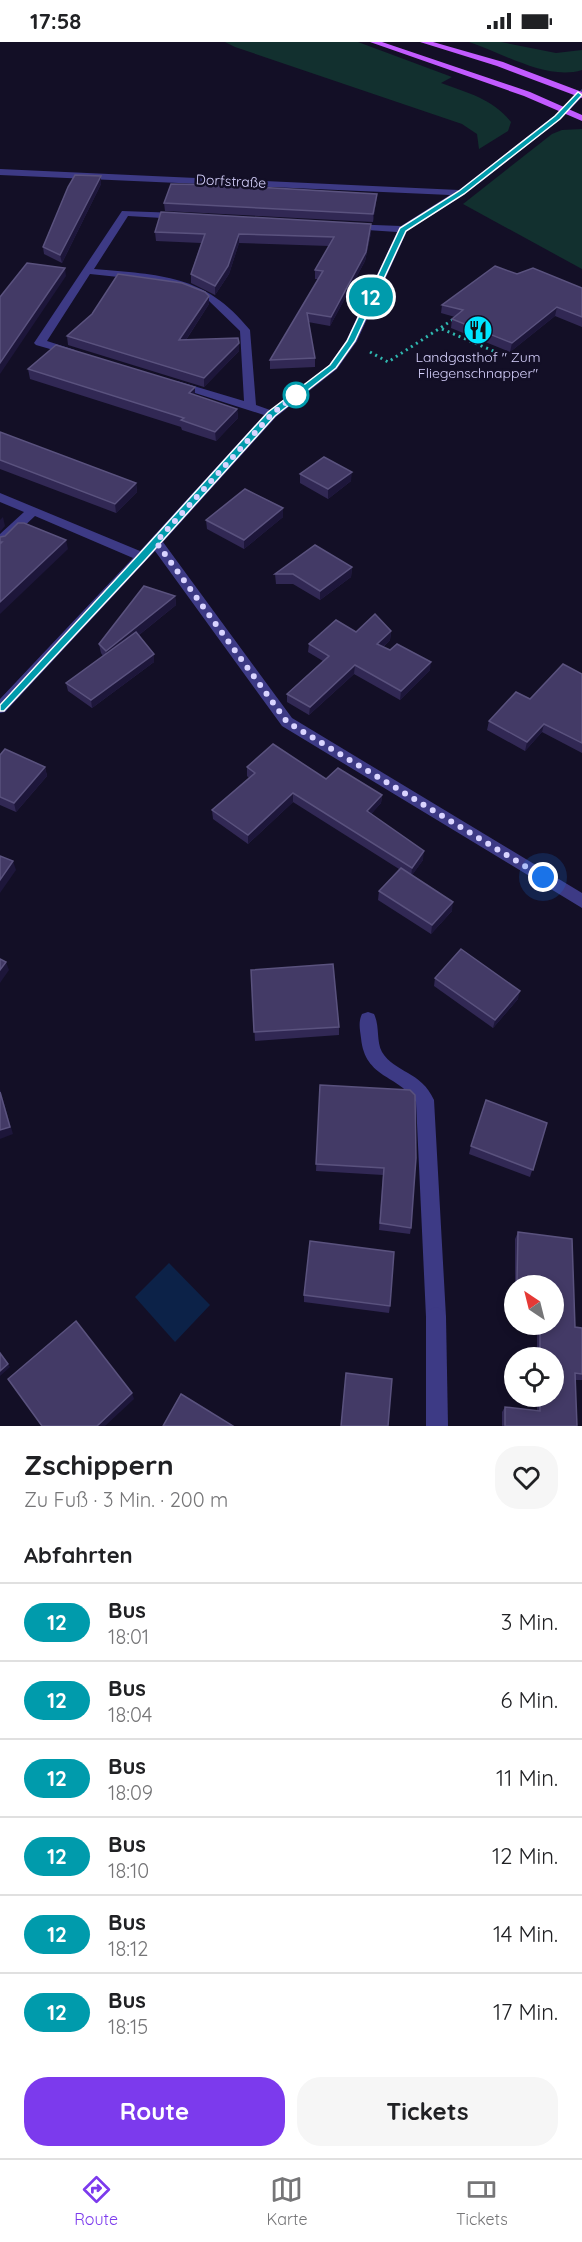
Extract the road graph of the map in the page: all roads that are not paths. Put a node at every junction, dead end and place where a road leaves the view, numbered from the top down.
1 (374, 42) edge
2 (424, 42) edge
3 (581, 93) edge
4 (565, 110) junction
5 (582, 118) edge
6 (0, 172) edge
7 (461, 193) junction
8 (194, 217) edge
9 (345, 226) edge
10 (403, 230) junction
11 (87, 271) junction
12 (84, 356) edge
13 (162, 379) edge
14 (250, 406) junction
15 (272, 414) junction
16 (0, 497) edge
17 (33, 511) junction
18 (0, 541) edge
19 (156, 542) junction
20 (142, 557) junction
21 (0, 708) edge
22 (582, 901) edge
23 (368, 1020) dead end
24 (437, 1426) edge

1 - 4 main road
2 - 3 main road
3 - 4 street
4 - 5 main road
4 - 7 street
6 - 7 street, Dorfstraße
7 - 10 street
8 - 11 street
9 - 10 street
10 - 15 street
11 - 12 street
11 - 14 street
13 - 14 street
14 - 15 street
15 - 19 street
16 - 17 street
17 - 18 street
17 - 20 street
19 - 20 street
19 - 22 street
20 - 21 street
23 - 24 street

